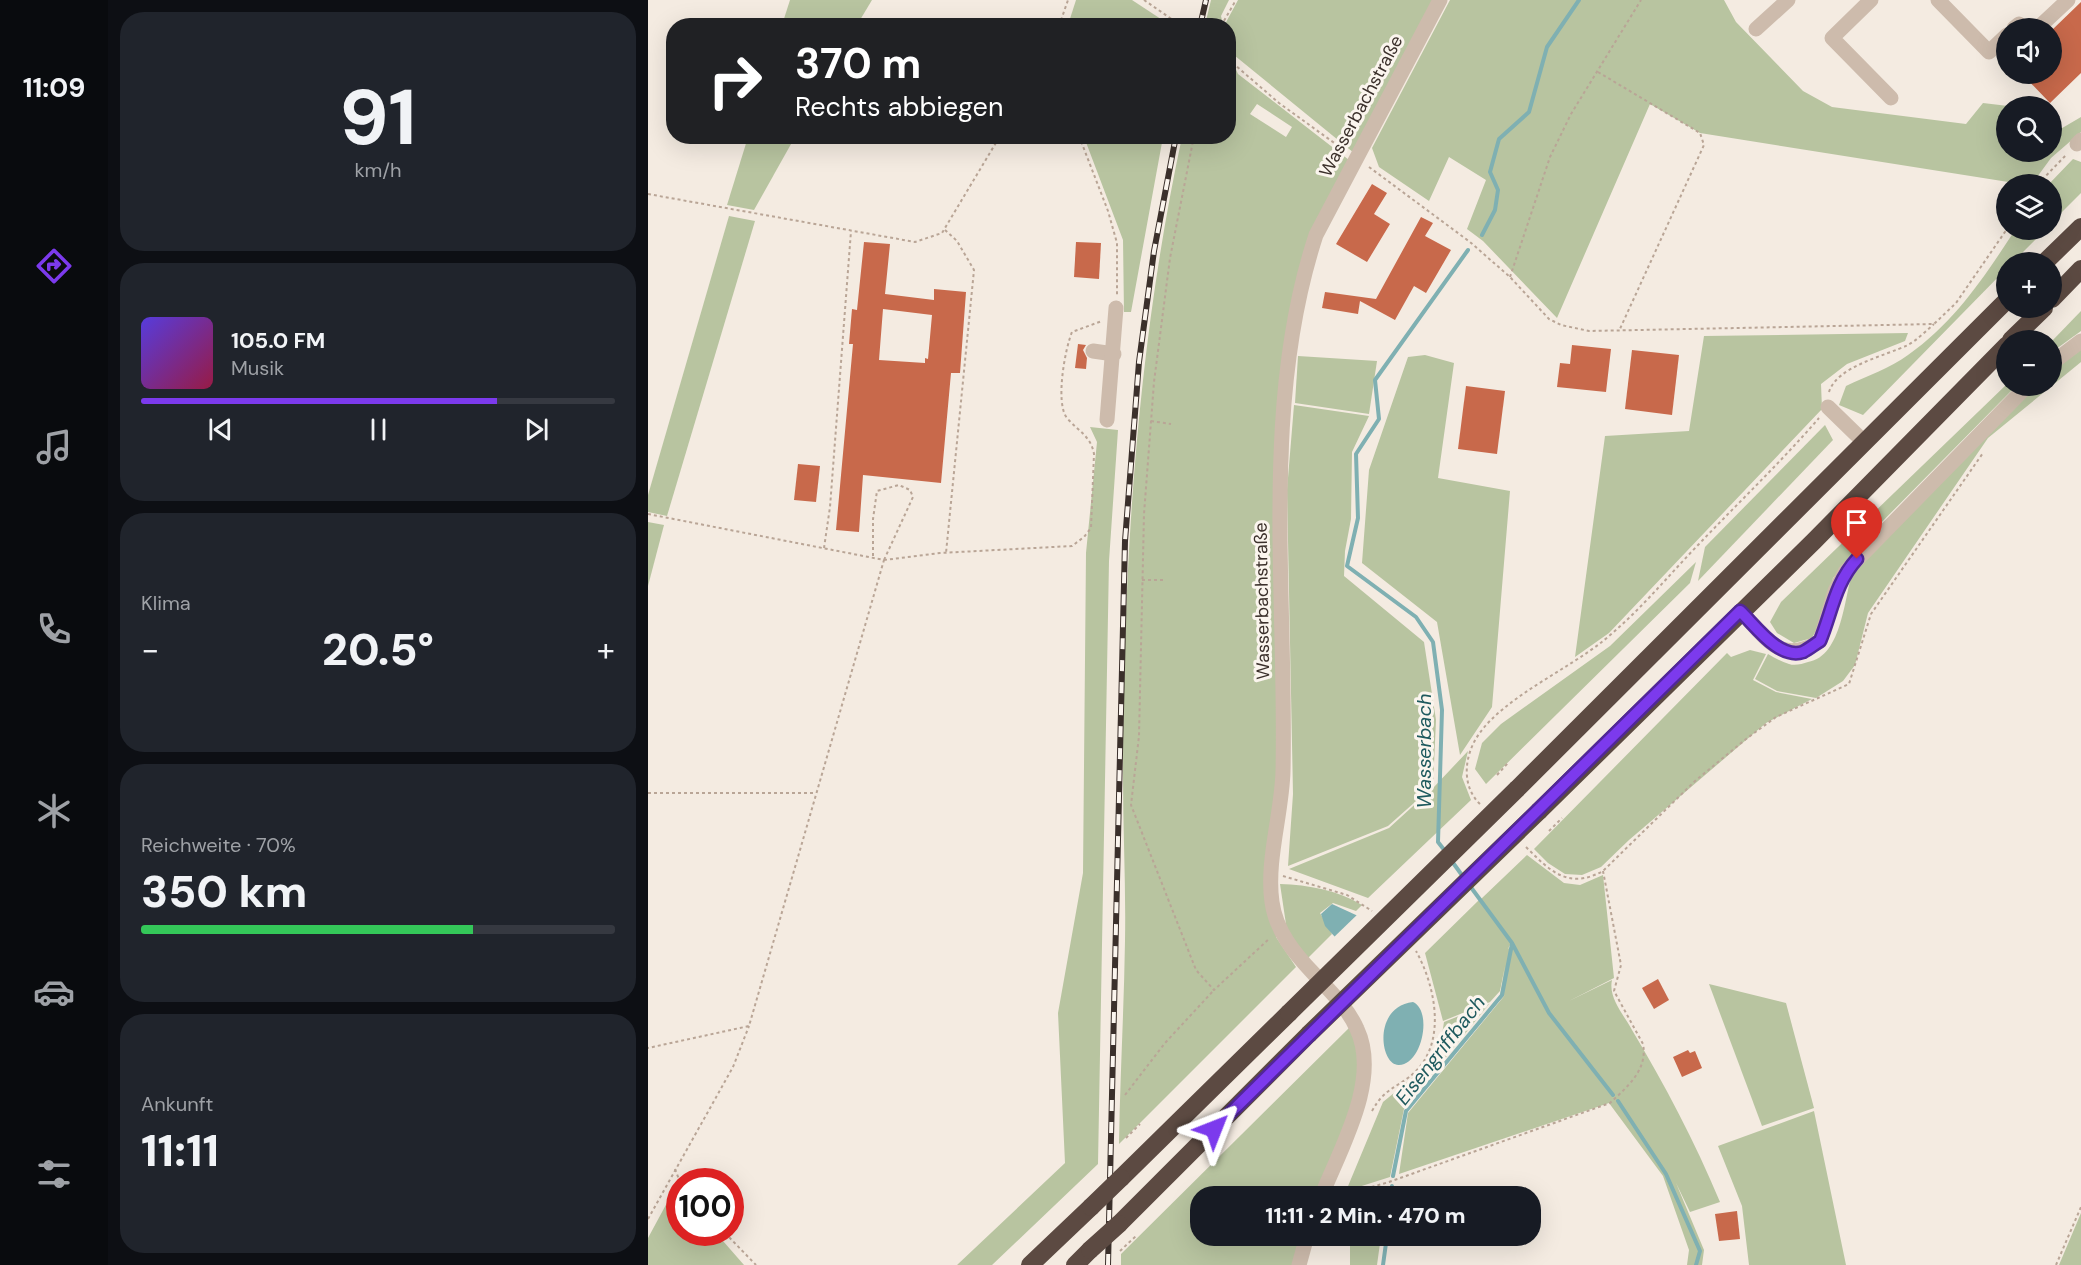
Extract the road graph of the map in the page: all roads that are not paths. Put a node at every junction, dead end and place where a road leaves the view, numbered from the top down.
1 (1440, 0) edge
2 (1788, 0) edge
3 (1871, 0) edge
4 (1938, 0) edge
5 (2068, 0) edge
6 (2049, 18) edge
7 (1756, 29) dead end
8 (1996, 45) edge
9 (1891, 98) dead end
10 (2081, 227) edge
11 (2055, 252) edge
12 (2081, 269) edge
13 (2062, 289) edge
14 (1116, 308) road end
15 (1996, 311) edge
16 (2034, 318) edge
17 (2021, 330) edge
18 (2081, 341) edge
19 (1093, 351) dead end
20 (1114, 354) junction
21 (2062, 355) edge
22 (1996, 356) edge
23 (2017, 396) edge
24 (1828, 407) road end
25 (1107, 420) dead end
26 (1865, 443) junction
27 (1740, 611) junction
28 (1326, 1186) edge
29 (1304, 1246) edge
30 (1030, 1265) edge
31 (1075, 1265) edge
32 (1299, 1265) edge

1 - 28 street, Wasserbachstraße
2 - 7 street
3 - 9 street
4 - 8 street
5 - 6 street
10 - 11 highway
12 - 13 highway
14 - 20 street
15 - 26 highway
16 - 17 highway
18 - 21 street
19 - 20 street
20 - 25 street
22 - 27 highway
23 - 27 street
24 - 26 street
26 - 30 highway, bridge
27 - 31 highway, bridge
29 - 32 street

